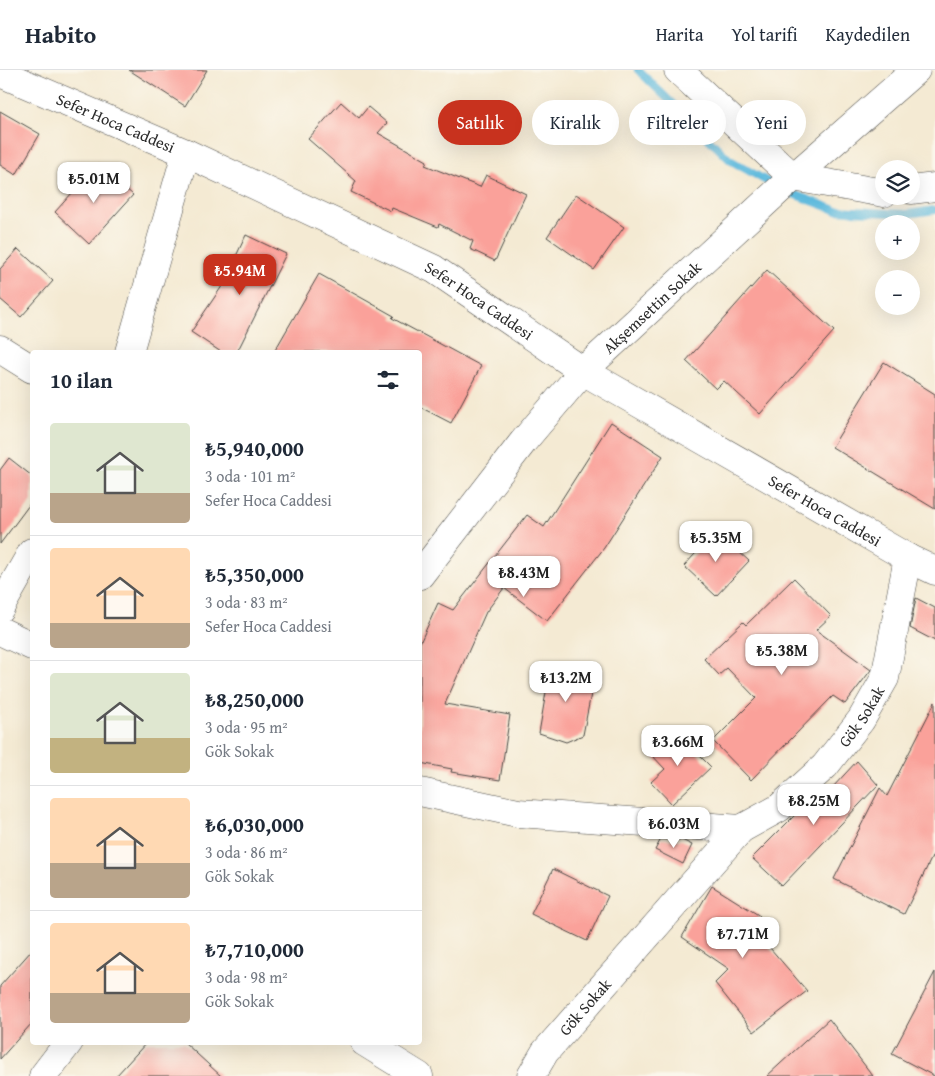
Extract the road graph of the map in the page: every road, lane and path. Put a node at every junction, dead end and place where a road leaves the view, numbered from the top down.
1 (678, 70) edge
2 (916, 70) edge
3 (0, 73) edge
4 (186, 152) junction
5 (793, 177) junction
6 (935, 188) edge
7 (920, 189) edge
8 (875, 191) edge
9 (0, 349) edge
10 (129, 350) edge
11 (30, 368) edge
12 (583, 370) junction
13 (30, 556) edge
14 (908, 558) junction
15 (935, 571) edge
16 (422, 572) edge
17 (0, 608) edge
18 (0, 631) edge
19 (30, 645) edge
20 (422, 792) edge
21 (741, 829) junction
22 (67, 1045) edge
23 (369, 1045) edge
24 (43, 1076) edge
25 (419, 1076) edge
26 (531, 1076) edge

1 - 5 street
2 - 5 street, Akşemsettin Sokak
3 - 4 street, Sefer Hoca Caddesi
4 - 10 street
4 - 12 street, Sefer Hoca Caddesi
5 - 8 street
5 - 12 street, Akşemsettin Sokak
6 - 7 street
9 - 11 street
12 - 14 street, Sefer Hoca Caddesi
12 - 16 street, Akşemsettin Sokak
13 - 17 street
14 - 15 street, Sefer Hoca Caddesi
14 - 21 street, Gök Sokak
18 - 19 street
20 - 21 street
21 - 26 street, Gök Sokak
22 - 24 street
23 - 25 street

